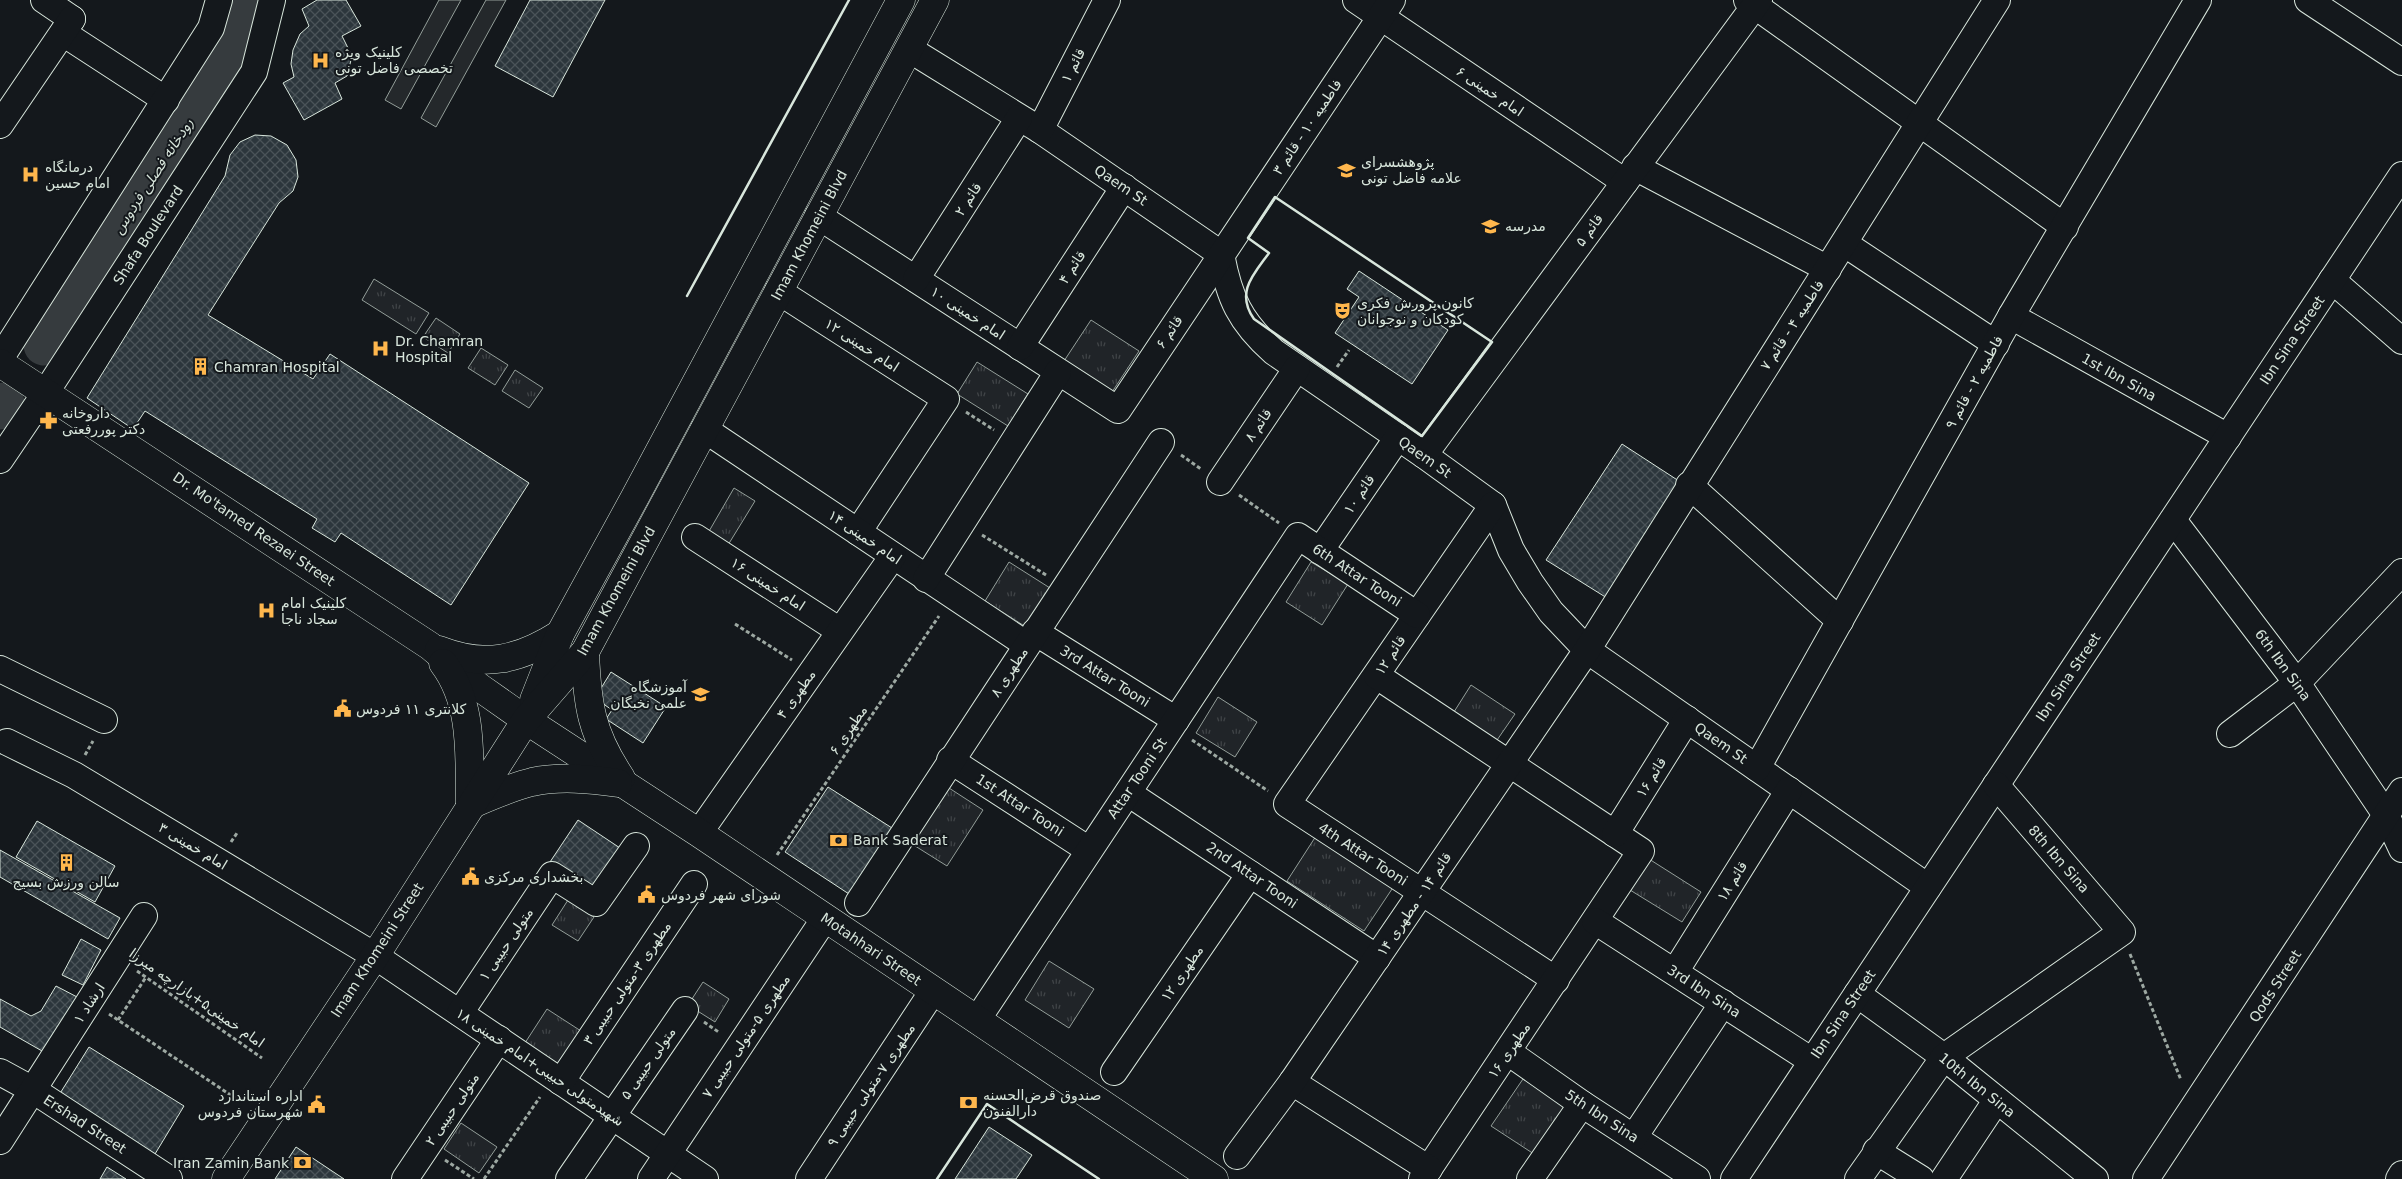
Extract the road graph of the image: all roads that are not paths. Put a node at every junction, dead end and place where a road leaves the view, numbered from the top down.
1 (44, 0) edge
2 (219, 0) edge
3 (272, 0) edge
4 (901, 0) edge
5 (935, 0) edge
6 (1107, 0) edge
7 (1356, 0) edge
8 (1997, 0) edge
9 (2198, 0) edge
10 (2308, 0) edge
11 (1754, 2) edge
12 (1386, 8) edge
13 (69, 17) edge
14 (909, 49) junction
15 (2402, 62) edge
16 (166, 100) junction
17 (1919, 122) junction
18 (1029, 124) junction
19 (0, 125) edge
20 (1630, 175) junction
21 (2402, 175) edge
22 (1124, 187) junction
23 (818, 216) junction
24 (2065, 227) junction
25 (1845, 244) junction
26 (1221, 254) junction
27 (1828, 269) junction
28 (916, 279) junction
29 (2332, 280) junction
30 (778, 292) junction
31 (2011, 316) junction
32 (2402, 340) edge
33 (1996, 344) junction
34 (1020, 347) junction
35 (0, 359) edge
36 (0, 363) edge
37 (1297, 368) junction
38 (1058, 372) junction
39 (46, 392) junction
40 (1118, 410) joint
41 (704, 429) junction
42 (1398, 437) junction
43 (2228, 437) junction
44 (1161, 442) dead end
45 (1424, 455) junction
46 (0, 460) edge
47 (1220, 482) dead end
48 (1689, 485) junction
49 (1493, 506) junction
50 (625, 516) junction
51 (2173, 520) junction
52 (649, 530) junction
53 (858, 532) junction
54 (1298, 536) joint
55 (695, 537) dead end
56 (1320, 551) junction
57 (893, 556) junction
58 (2402, 572) edge
59 (926, 579) junction
60 (1416, 615) junction
61 (1840, 621) junction
62 (840, 631) junction
63 (560, 634) junction
64 (1031, 638) junction
65 (430, 646) junction
66 (1587, 650) junction
67 (585, 652) junction
68 (0, 669) edge
69 (1377, 676) junction
70 (2298, 683) junction
71 (1687, 719) junction
72 (104, 720) road end
73 (526, 720) junction
74 (1174, 723) junction
75 (2230, 734) dead end
76 (7, 742) dead end
77 (950, 760) junction
78 (1509, 763) junction
79 (1757, 768) junction
80 (624, 783) junction
81 (1996, 785) junction
82 (1789, 790) junction
83 (2402, 792) edge
84 (1128, 793) junction
85 (1288, 804) joint
86 (470, 805) junction
87 (2386, 815) junction
88 (699, 833) junction
89 (1615, 834) junction
90 (636, 846) dead end
91 (2402, 848) edge
92 (1090, 850) junction
93 (1250, 874) junction
94 (694, 884) dead end
95 (1928, 887) junction
96 (1422, 892) junction
97 (858, 903) dead end
98 (144, 916) dead end
99 (825, 918) junction
100 (1596, 921) junction
101 (375, 956) junction
102 (1377, 958) junction
103 (1675, 972) junction
104 (1556, 980) junction
105 (933, 991) junction
106 (1857, 994) junction
107 (1723, 1003) junction
108 (685, 1010) road end
109 (460, 1013) junction
110 (977, 1020) junction
111 (499, 1039) junction
112 (1508, 1052) junction
113 (1944, 1057) junction
114 (1812, 1061) junction
115 (0, 1072) edge
116 (1114, 1072) dead end
117 (557, 1079) junction
118 (1292, 1082) junction
119 (33, 1090) junction
120 (1996, 1101) junction
121 (1582, 1104) junction
122 (611, 1115) junction
123 (1634, 1137) junction
124 (0, 1141) edge
125 (1876, 1151) junction
126 (667, 1153) junction
127 (1237, 1156) dead end
128 (1425, 1174) edge
129 (2402, 1174) edge
130 (169, 1179) edge
131 (226, 1179) edge
132 (405, 1179) edge
133 (569, 1179) edge
134 (650, 1179) edge
135 (705, 1179) edge
136 (809, 1179) edge
137 (1214, 1179) edge
138 (1530, 1179) edge
139 (1697, 1179) edge
140 (1734, 1179) edge
141 (1858, 1179) edge
142 (1921, 1179) edge
143 (1944, 1179) edge
144 (2095, 1179) edge
145 (2146, 1179) edge
146 (2399, 1179) edge

1 - 13 street
2 - 16 street
3 - 39 street, Shafa Boulevard
4 - 50 main road, Imam Khomeini Blvd
5 - 14 main road, Imam Khomeini Blvd
6 - 18 street, قائم ۱
7 - 12 street, امام خمینی ۶
8 - 17 street, فاطمیه ۴ - قائم ۷
9 - 24 street, فاطمیه ۲ - قائم ۹
10 - 15 street
11 - 17 street
11 - 20 street, قائم ۵
12 - 20 street, امام خمینی ۶
12 - 26 street, فاطمیه ۱۰ - قائم ۳
13 - 16 street
13 - 19 street
14 - 18 street, Qaem St
14 - 23 main road, Imam Khomeini Blvd
16 - 35 street
17 - 24 street
17 - 25 street, فاطمیه ۴ - قائم ۷
18 - 22 street, Qaem St
18 - 28 street, قائم ۲
20 - 27 street, امام خمینی ۶
20 - 45 street, قائم ۵
21 - 29 street, Ibn Sina Street
22 - 26 street, Qaem St
22 - 34 street, قائم ۴
23 - 28 street, امام خمینی ۱۰
23 - 30 main road, Imam Khomeini Blvd
24 - 31 street, فاطمیه ۲ - قائم ۹
25 - 27 street, فاطمیه ۴ - قائم ۷
25 - 33 street
26 - 37 street, Qaem St
26 - 40 street, قائم ۶
27 - 48 street, فاطمیه ۴ - قائم ۷
28 - 34 street, امام خمینی ۱۰
29 - 32 street
29 - 43 street, Ibn Sina Street
30 - 41 main road, Imam Khomeini Blvd
30 - 53 street, امام خمینی ۱۲
31 - 33 street, فاطمیه ۲ - قائم ۹
31 - 43 street, 1st Ibn Sina
33 - 61 street, فاطمیه ۲ - قائم ۹
34 - 38 street, امام خمینی ۱۰
36 - 39 main road, Dr. Mo'tamed Rezaei Street
37 - 42 street, Qaem St
37 - 47 street, قائم ۸
38 - 40 street, امام خمینی ۱۰
38 - 59 street
39 - 46 street, Shafa Boulevard
39 - 65 main road, Dr. Mo'tamed Rezaei Street
41 - 52 main road, Imam Khomeini Blvd
41 - 53 street, امام خمینی ۱۴
42 - 45 street, Qaem St
42 - 56 street, قائم ۱۰
43 - 51 street, Ibn Sina Street
44 - 64 street, مطهری ۸
45 - 49 street, Qaem St
48 - 61 street
48 - 66 street, فاطمیه ۴ - قائم ۷
49 - 60 street, قائم ۱۲
49 - 66 street, Qaem St
50 - 52 main road
50 - 63 main road, Imam Khomeini Blvd
51 - 70 street, 6th Ibn Sina
51 - 81 street, Ibn Sina Street
52 - 67 main road, Imam Khomeini Blvd
53 - 57 street, امام خمینی ۱۴
54 - 56 street, 6th Attar Tooni
54 - 74 street, Attar Tooni St
55 - 62 street, امام خمینی ۱۶
56 - 60 street, 6th Attar Tooni
57 - 59 street, امام خمینی ۱۴
57 - 62 street, مطهری ۴
58 - 70 street
59 - 64 street, امام خمینی ۱۴
60 - 69 street, قائم ۱۲
61 - 79 street, فاطمیه ۲ - قائم ۹
62 - 88 street, مطهری ۴
63 - 65 main road
63 - 73 main road, Imam Khomeini Blvd
64 - 74 street, 3rd Attar Tooni
64 - 77 street, مطهری ۸
65 - 73 main road, Dr. Mo'tamed Rezaei Street
65 - 86 main road
66 - 71 street, Qaem St
66 - 78 street, قائم ۱۴ - مطهری ۱۴
67 - 73 main road, Imam Khomeini Blvd
67 - 80 main road
68 - 72 street
69 - 78 street
69 - 85 street, قائم ۱۲
70 - 75 street
70 - 87 street, 6th Ibn Sina
71 - 79 street, Qaem St
71 - 89 street, قائم ۱۶
73 - 80 main road, Motahhari Street
73 - 86 main road, Imam Khomeini Street
74 - 84 street, Attar Tooni St
76 - 101 street, امام خمینی ۳
77 - 92 street, 1st Attar Tooni
77 - 97 street, مطهری ۸
78 - 89 street
78 - 96 street, قائم ۱۴ - مطهری ۱۴
79 - 82 street, Qaem St
80 - 86 main road
80 - 88 main road, Motahhari Street
81 - 95 street, Ibn Sina Street
81 - 113 street, 8th Ibn Sina
82 - 95 street, Qaem St
82 - 103 street, قائم ۱۸
83 - 87 street, Qods Street
84 - 92 street, Attar Tooni St
84 - 93 street, 2nd Attar Tooni
85 - 96 street, 4th Attar Tooni
86 - 101 main road, Imam Khomeini Street
87 - 91 street, 6th Ibn Sina
87 - 145 street, Qods Street
88 - 99 main road, Motahhari Street
89 - 100 street, مطهری ۱۶
90 - 109 street, متولی حبیبی ۱
92 - 110 street, Attar Tooni St
93 - 102 street, 2nd Attar Tooni
93 - 116 street, مطهری ۱۲
94 - 117 street, مطهری ۳-متولی حبیبی ۳
95 - 106 street, Ibn Sina Street
96 - 102 street, قائم ۱۴ - مطهری ۱۴
96 - 104 street, 4th Attar Tooni
98 - 119 street, ارشاد ۱
99 - 105 main road, Motahhari Street
99 - 126 street, مطهری ۵-متولی حبیبی ۷
100 - 103 street, 3rd Ibn Sina
100 - 104 street, مطهری ۱۶
101 - 109 street, شهیدمتولی حبیبی+امام خمینی ۱۸
101 - 131 main road, Imam Khomeini Street
102 - 118 street, قائم ۱۴ - مطهری ۱۴
103 - 107 street, 3rd Ibn Sina
104 - 112 street, مطهری ۱۶
105 - 110 main road, Motahhari Street
105 - 136 street, مطهری ۷-متولی حبیبی ۹
106 - 113 street, 10th Ibn Sina
106 - 114 street, Ibn Sina Street
107 - 114 street, 3rd Ibn Sina
107 - 123 street
108 - 122 street, متولی حبیبی ۵
109 - 111 street, شهیدمتولی حبیبی+امام خمینی ۱۸
110 - 137 main road, Motahhari Street
111 - 117 street, شهیدمتولی حبیبی+امام خمینی ۱۸
111 - 132 street, متولی حبیبی ۲
112 - 121 street, 5th Ibn Sina
112 - 128 street, مطهری ۱۶
113 - 120 street, 10th Ibn Sina
113 - 125 street
114 - 140 street, Ibn Sina Street
115 - 119 street, Ershad Street
117 - 122 street, شهیدمتولی حبیبی+امام خمینی ۱۸
118 - 127 street, قائم ۱۴ - مطهری ۱۴
118 - 128 street
119 - 124 street, ارشاد ۱
119 - 130 street, Ershad Street
120 - 143 street
120 - 144 street, 10th Ibn Sina
121 - 123 street, 5th Ibn Sina
121 - 138 street
122 - 126 street, شهیدمتولی حبیبی+امام خمینی ۱۸
122 - 133 street, متولی حبیبی ۵
123 - 139 street, 5th Ibn Sina
125 - 141 street
125 - 142 street
126 - 134 street, مطهری ۵-متولی حبیبی ۷
126 - 135 street, شهیدمتولی حبیبی+امام خمینی ۱۸
129 - 146 street

